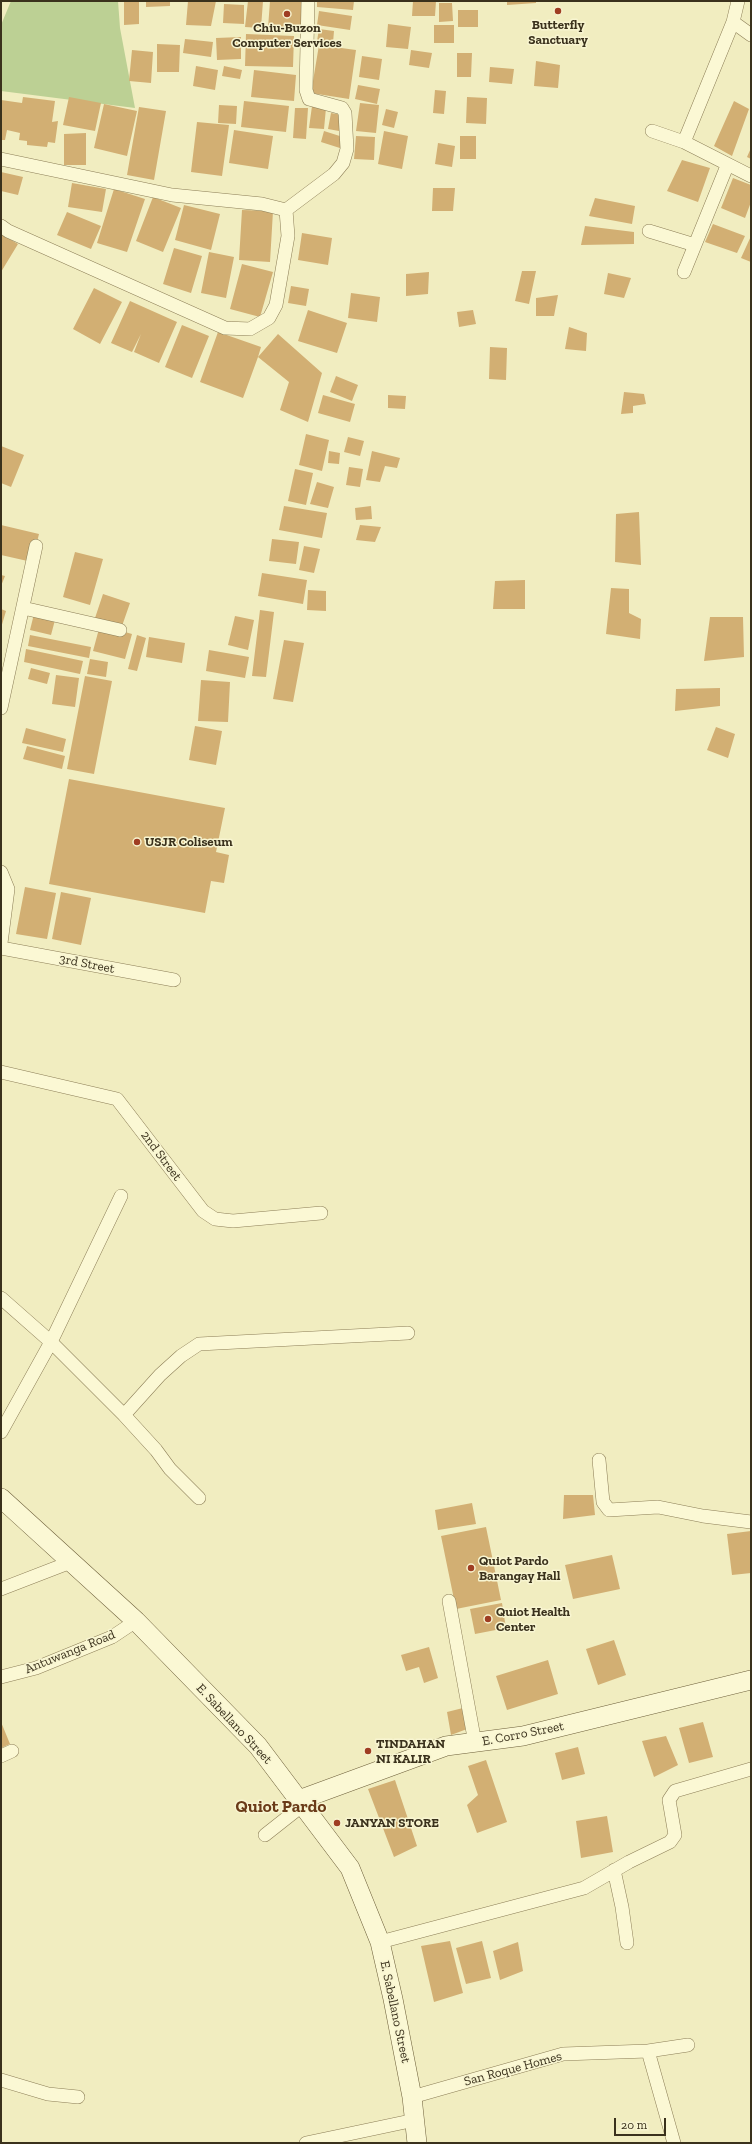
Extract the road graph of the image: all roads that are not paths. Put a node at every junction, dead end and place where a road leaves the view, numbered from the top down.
1 (308, 1) edge
2 (738, 1) edge
3 (733, 22) junction
4 (751, 35) edge
5 (652, 131) dead end
6 (684, 142) junction
7 (1, 159) edge
8 (727, 166) junction
9 (751, 176) edge
10 (286, 210) junction
11 (1, 226) edge
12 (649, 231) dead end
13 (695, 245) junction
14 (684, 272) dead end
15 (36, 546) dead end
16 (23, 608) junction
17 (120, 630) dead end
18 (1, 708) edge
19 (1, 872) edge
20 (2, 935) edge
21 (1, 948) edge
22 (174, 980) dead end
23 (1, 1072) edge
24 (121, 1196) dead end
25 (321, 1213) dead end
26 (1, 1298) edge
27 (408, 1334) dead end
28 (51, 1342) junction
29 (124, 1414) junction
30 (1, 1432) edge
31 (599, 1460) dead end
32 (1, 1498) edge
33 (199, 1498) dead end
34 (751, 1522) edge
35 (71, 1562) junction
36 (1, 1589) edge
37 (449, 1602) dead end
38 (136, 1621) junction
39 (1, 1677) edge
40 (751, 1680) edge
41 (475, 1743) junction
42 (751, 1769) edge
43 (301, 1802) junction
44 (265, 1835) dead end
45 (614, 1870) junction
46 (380, 1942) junction
47 (627, 1944) dead end
48 (688, 2045) dead end
49 (648, 2051) junction
50 (1, 2080) edge
51 (78, 2097) dead end
52 (412, 2097) junction
53 (415, 2120) junction
54 (306, 2143) edge
55 (417, 2143) edge
56 (674, 2143) edge

1 - 10 street
2 - 3 street
3 - 4 street
3 - 6 street
5 - 6 street
6 - 8 street
7 - 10 street
8 - 9 street
8 - 13 street
10 - 11 street
12 - 13 street
13 - 14 street
15 - 16 street
16 - 17 street
16 - 18 street
19 - 20 street
21 - 22 street, 3rd Street
23 - 25 street, 2nd Street
24 - 28 street
26 - 28 street
27 - 29 street
28 - 29 street
28 - 30 street
29 - 33 street
31 - 34 street
32 - 35 street, E. Sabellano Street
35 - 36 street
35 - 38 street, E. Sabellano Street
37 - 41 street
38 - 39 street, Antuwanga Road
38 - 43 street, E. Sabellano Street
40 - 41 street, E. Corro Street
41 - 43 street, E. Corro Street
42 - 45 street
43 - 44 street
43 - 46 street, E. Sabellano Street
45 - 46 street
45 - 47 street
46 - 52 street, E. Sabellano Street
48 - 49 street, San Roque Homes
49 - 52 street, San Roque Homes
49 - 56 street
50 - 51 street
52 - 53 street, E. Sabellano Street
53 - 54 street
53 - 55 street, E. Sabellano Street

